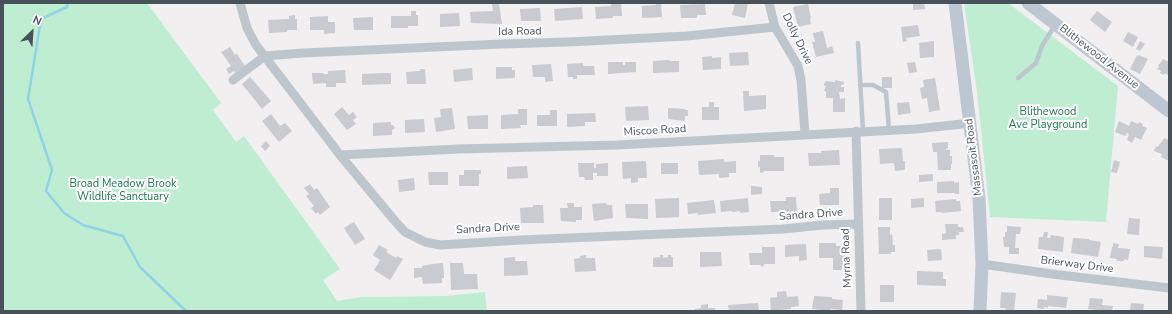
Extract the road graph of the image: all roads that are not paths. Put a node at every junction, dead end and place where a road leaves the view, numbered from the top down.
1 (240, 3) edge
2 (769, 3) edge
3 (955, 3) edge
4 (1028, 3) edge
5 (1056, 24) junction
6 (775, 27) junction
7 (858, 43) dead end
8 (265, 56) junction
9 (1018, 78) dead end
10 (232, 80) dead end
11 (860, 85) junction
12 (1169, 111) edge
13 (971, 123) junction
14 (890, 130) junction
15 (859, 131) junction
16 (805, 134) junction
17 (340, 155) junction
18 (858, 224) junction
19 (982, 264) junction
20 (1169, 288) edge
21 (861, 311) edge
22 (980, 311) edge

1 - 8 street, Sandra Drive
2 - 6 street, Dolly Drive
3 - 13 main road, Massasoit Road
4 - 5 main road, Blithewood Avenue
5 - 9 lane
5 - 12 main road, Blithewood Avenue
6 - 8 street, Ida Road
6 - 16 street, Dolly Drive
7 - 11 lane
8 - 10 street
8 - 17 street, Sandra Drive
11 - 14 lane
11 - 15 lane
13 - 14 street, Miscoe Road
13 - 19 main road, Massasoit Road
14 - 15 street, Miscoe Road
15 - 16 street, Miscoe Road
15 - 18 street, Myrna Road
16 - 17 street, Miscoe Road
17 - 18 street, Sandra Drive
18 - 21 street, Myrna Road
19 - 20 street, Brierway Drive
19 - 22 main road, Massasoit Road

